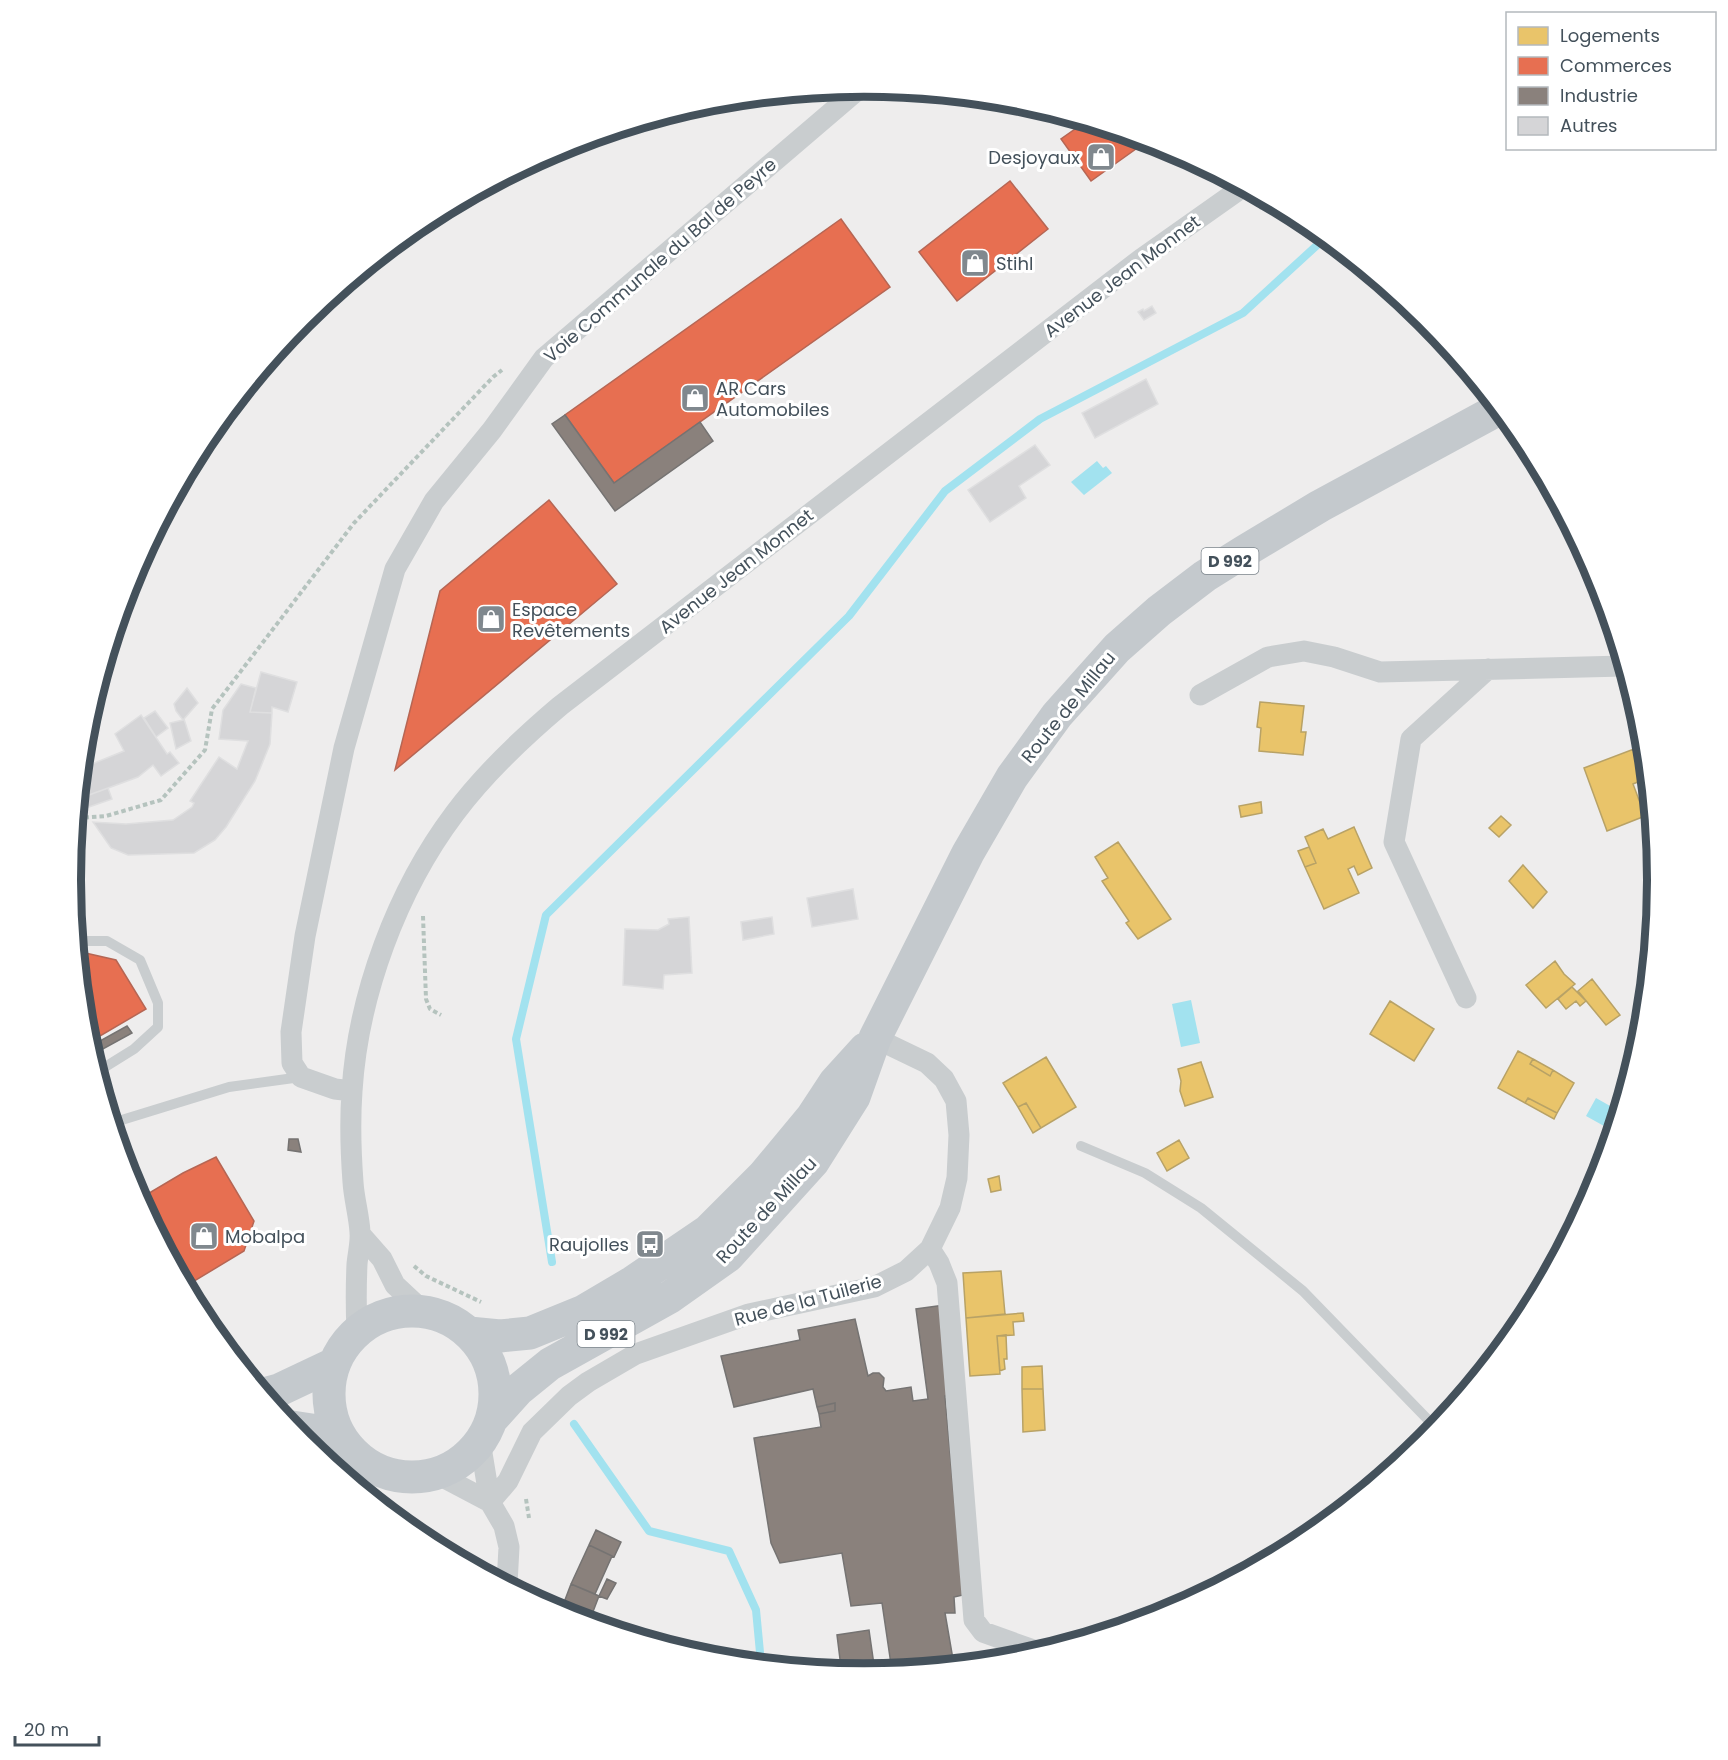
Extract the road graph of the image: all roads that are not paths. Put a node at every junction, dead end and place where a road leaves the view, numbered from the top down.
1 (849, 98) edge
2 (1236, 192) edge
3 (1492, 413) edge
4 (1617, 666) edge
5 (1488, 669) junction
6 (1200, 695) dead end
7 (84, 941) edge
8 (1466, 998) dead end
9 (875, 1038) junction
10 (104, 1067) edge
11 (301, 1077) junction
12 (352, 1091) junction
13 (120, 1121) edge
14 (1081, 1146) dead end
15 (360, 1234) junction
16 (930, 1250) junction
17 (424, 1312) junction
18 (357, 1332) junction
19 (469, 1333) junction
20 (334, 1364) junction
21 (272, 1392) edge
22 (1429, 1422) edge
23 (306, 1430) edge
24 (485, 1431) junction
25 (342, 1439) junction
26 (435, 1473) junction
27 (490, 1502) junction
28 (507, 1576) edge
29 (1023, 1646) edge

1 - 11 street, Voie Communale du Bal de Peyre
2 - 12 street, Avenue Jean Monnet
3 - 9 main road, Route de Millau / D 992
4 - 5 street
5 - 6 street
5 - 8 street
7 - 10 lane
9 - 16 street, Rue de la Tuilerie
9 - 19 main road, Route de Millau / D 992
9 - 24 main road, Route de Millau / D 992
11 - 12 street
11 - 13 lane
12 - 15 street, Avenue Jean Monnet
14 - 22 lane
15 - 17 street
15 - 18 street, Avenue Jean Monnet
16 - 27 street, Rue de la Tuilerie
16 - 29 street
17 - 18 main road
17 - 19 main road
18 - 20 main road
19 - 24 main road
20 - 21 main road
20 - 25 main road
23 - 25 main road
24 - 26 main road
24 - 27 street
25 - 26 main road
26 - 27 street
27 - 28 street

